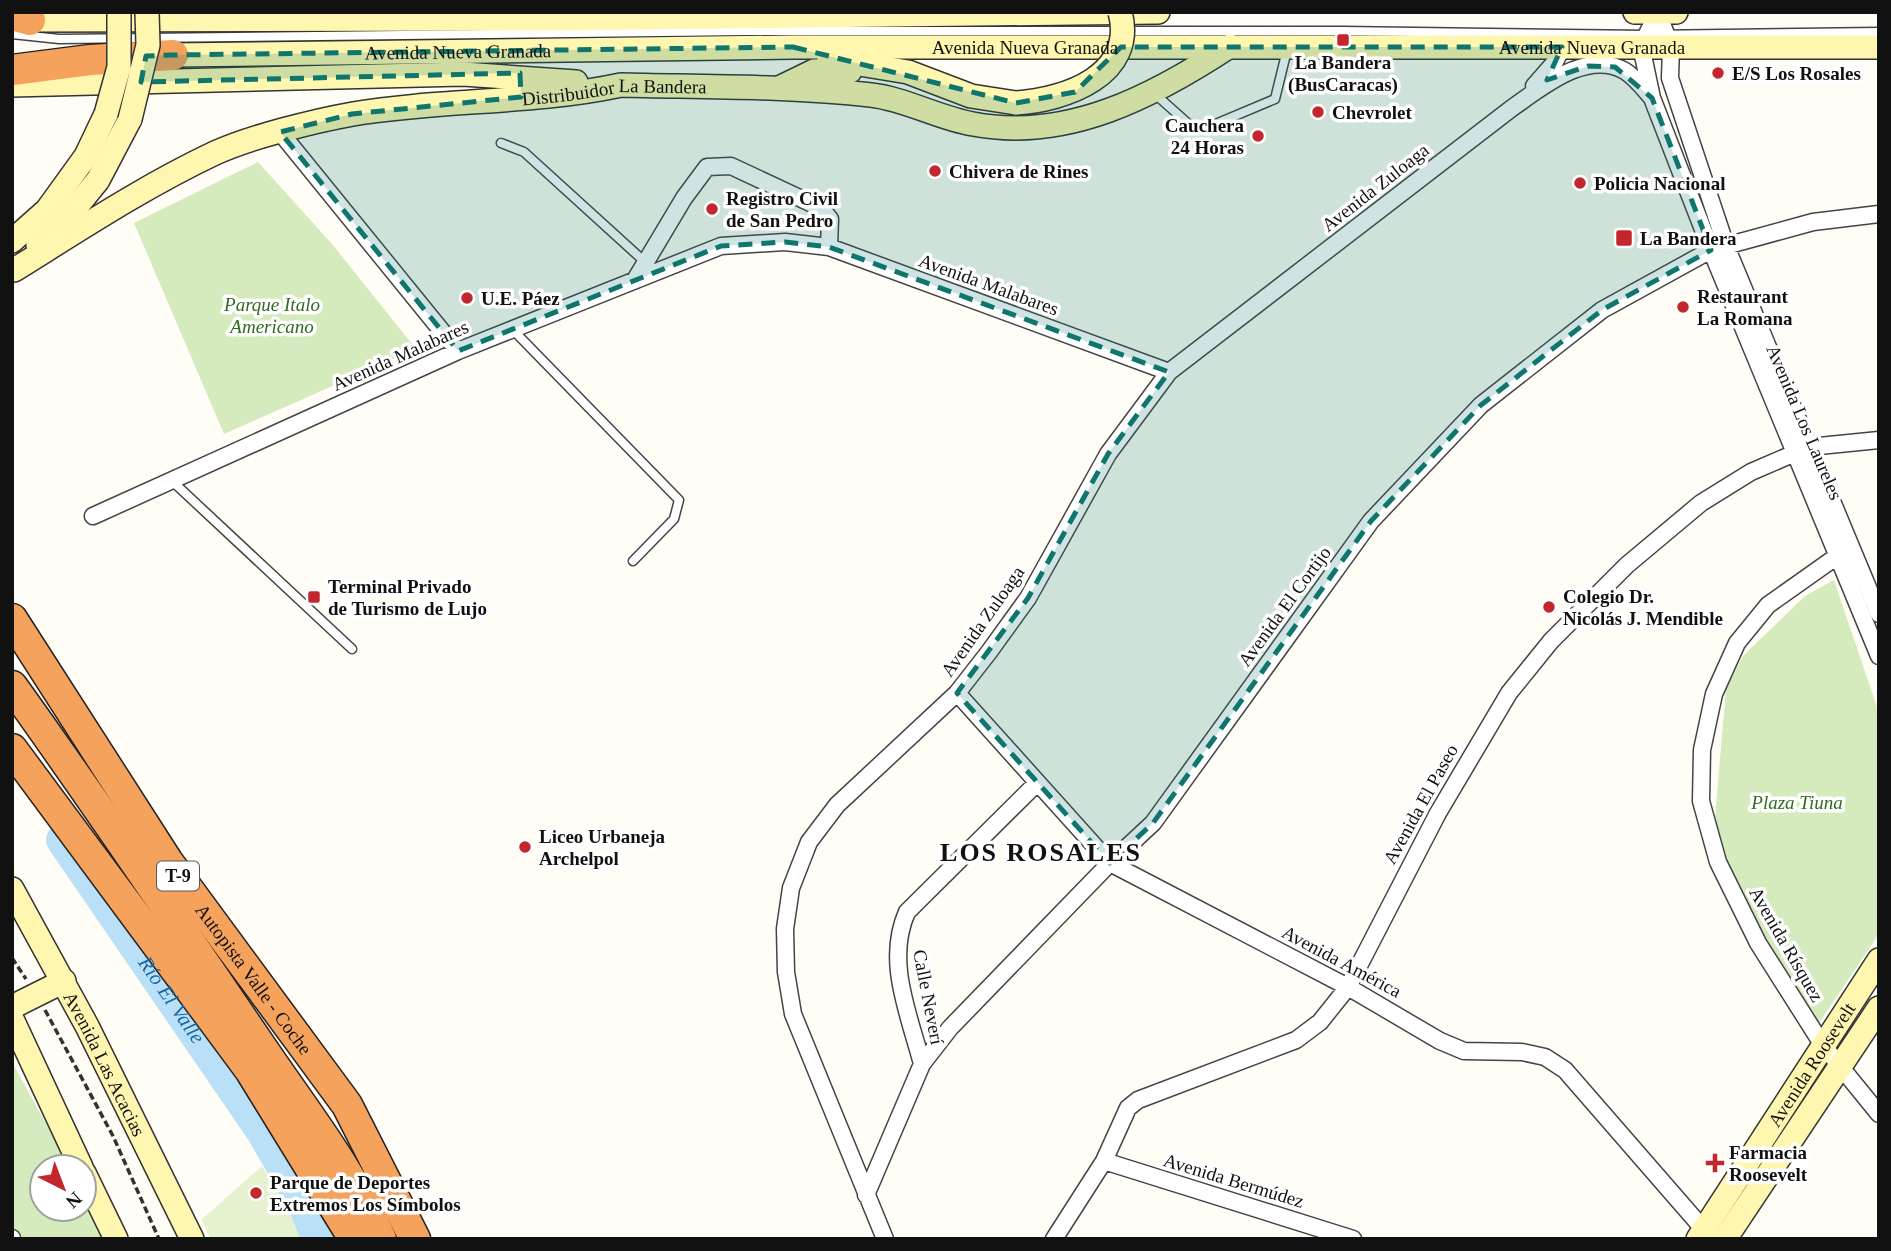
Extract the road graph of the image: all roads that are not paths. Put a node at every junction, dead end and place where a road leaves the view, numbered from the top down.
1 (119, 12) edge
2 (147, 12) edge
3 (1120, 12) edge
4 (1158, 12) edge
5 (1635, 12) edge
6 (1676, 12) edge
7 (1658, 13) edge
8 (811, 14) edge
9 (363, 15) edge
10 (17, 22) edge
11 (1879, 32) edge
12 (248, 39) junction
13 (1644, 41) junction
14 (1669, 41) junction
15 (793, 47) junction
16 (1230, 47) junction
17 (1562, 47) junction
18 (1879, 47) edge
19 (1287, 48) junction
20 (12, 49) edge
21 (173, 55) junction
22 (12, 70) edge
23 (908, 72) junction
24 (12, 85) edge
25 (621, 85) junction
26 (776, 89) junction
27 (1153, 92) junction
28 (1652, 98) junction
29 (1513, 108) junction
30 (280, 132) junction
31 (501, 143) dead end
32 (47, 210) junction
33 (1879, 214) edge
34 (12, 225) edge
35 (12, 241) edge
36 (829, 247) junction
37 (1718, 248) junction
38 (645, 262) junction
39 (13, 271) edge
40 (635, 280) junction
41 (512, 329) junction
42 (458, 351) junction
43 (1169, 372) junction
44 (1879, 440) edge
45 (1802, 449) junction
46 (171, 480) junction
47 (93, 516) dead end
48 (1844, 551) junction
49 (633, 562) dead end
50 (12, 596) edge
51 (1879, 614) edge
52 (18, 628) edge
53 (352, 649) dead end
54 (1879, 656) edge
55 (12, 685) edge
56 (957, 693) junction
57 (12, 749) edge
58 (1037, 783) junction
59 (1110, 863) junction
60 (12, 889) edge
61 (1879, 960) edge
62 (64, 981) junction
63 (1348, 987) junction
64 (12, 1007) edge
65 (1879, 1008) edge
66 (12, 1019) edge
67 (1822, 1044) junction
68 (922, 1064) junction
69 (1839, 1065) junction
70 (1879, 1114) edge
71 (74, 1153) edge
72 (1104, 1161) junction
73 (866, 1195) junction
74 (98, 1202) edge
75 (1710, 1236) edge
76 (116, 1239) edge
77 (192, 1239) edge
78 (354, 1239) edge
79 (381, 1239) edge
80 (415, 1239) edge
81 (885, 1239) edge
82 (1054, 1239) edge
83 (1353, 1239) edge

1 - 32 main road, bridge
2 - 39 main road, bridge
3 - 23 main road, bridge
4 - 8 main road, Avenida Nueva Granada
5 - 7 main road, Avenida Nueva Granada
6 - 7 main road, Avenida Nueva Granada
7 - 13 street
7 - 14 street, Avenida Los Laureles
8 - 9 main road, Avenida Nueva Granada
9 - 10 main road, Avenida Nueva Granada
10 - 12 lane
11 - 14 lane
12 - 13 lane
12 - 21 lane
13 - 14 main road, Avenida Nueva Granada
13 - 17 main road, Avenida Nueva Granada
13 - 28 street, Avenida Los Laureles
14 - 18 main road, Avenida Nueva Granada
14 - 37 street, Avenida Los Laureles
15 - 16 main road, Avenida Nueva Granada
15 - 21 main road, Avenida Nueva Granada
15 - 23 main road
16 - 19 main road, Avenida Nueva Granada
16 - 27 main road, Distribuidor La Bandera
17 - 19 main road, Avenida Nueva Granada
17 - 29 street, Avenida Zuloaga
19 - 27 lane
20 - 21 highway
21 - 22 highway
23 - 26 main road
24 - 25 main road
25 - 26 main road, Distribuidor La Bandera
25 - 30 main road, Distribuidor La Bandera
26 - 27 main road, Distribuidor La Bandera
28 - 29 street, Avenida Zuloaga
28 - 37 street, Avenida Los Laureles
29 - 43 street, Avenida Zuloaga
30 - 39 main road, Distribuidor La Bandera
30 - 42 street
31 - 38 lane
32 - 34 main road
32 - 35 main road
33 - 37 street, Avenida El Cortijo
36 - 38 street
36 - 40 street, Avenida Malabares
36 - 43 street, Avenida Malabares
37 - 45 street, Avenida Los Laureles
37 - 59 street, Avenida El Cortijo
38 - 40 street
40 - 41 street, Avenida Malabares
41 - 42 street, Avenida Malabares
41 - 49 lane
42 - 46 street, Avenida Malabares
43 - 56 street, Avenida Zuloaga
44 - 45 street, Avenida El Paseo
45 - 48 street, Avenida Los Laureles
45 - 63 street, Avenida El Paseo
46 - 47 street, Avenida Malabares
46 - 53 lane
48 - 51 street, Avenida Los Laureles
48 - 54 street, Avenida Los Laureles
48 - 67 street, Avenida Rísquez
50 - 52 highway, Autopista Valle - Coche
52 - 80 highway, Autopista Valle - Coche / T-9
55 - 79 highway
56 - 58 street, Avenida América
56 - 73 street, Avenida Zuloaga
57 - 78 highway
58 - 59 street, Avenida América
58 - 68 street, Calle Neverí
59 - 63 street, Avenida América
59 - 68 street, Avenida El Cortijo
60 - 62 main road, Avenida Las Acacias
61 - 67 main road, Avenida Roosevelt
62 - 64 main road
62 - 77 main road, Avenida Las Acacias
63 - 72 street, Avenida El Paseo
63 - 75 street, Avenida América
65 - 69 main road, Avenida Roosevelt
66 - 71 main road
67 - 69 street, Avenida Rísquez
67 - 75 main road, Avenida Roosevelt
68 - 73 street, Avenida El Cortijo
69 - 70 street
69 - 75 main road, Avenida Roosevelt
72 - 82 street, Avenida El Paseo
72 - 83 street, Avenida Bermúdez
73 - 81 street, Avenida Zuloaga
74 - 76 main road

